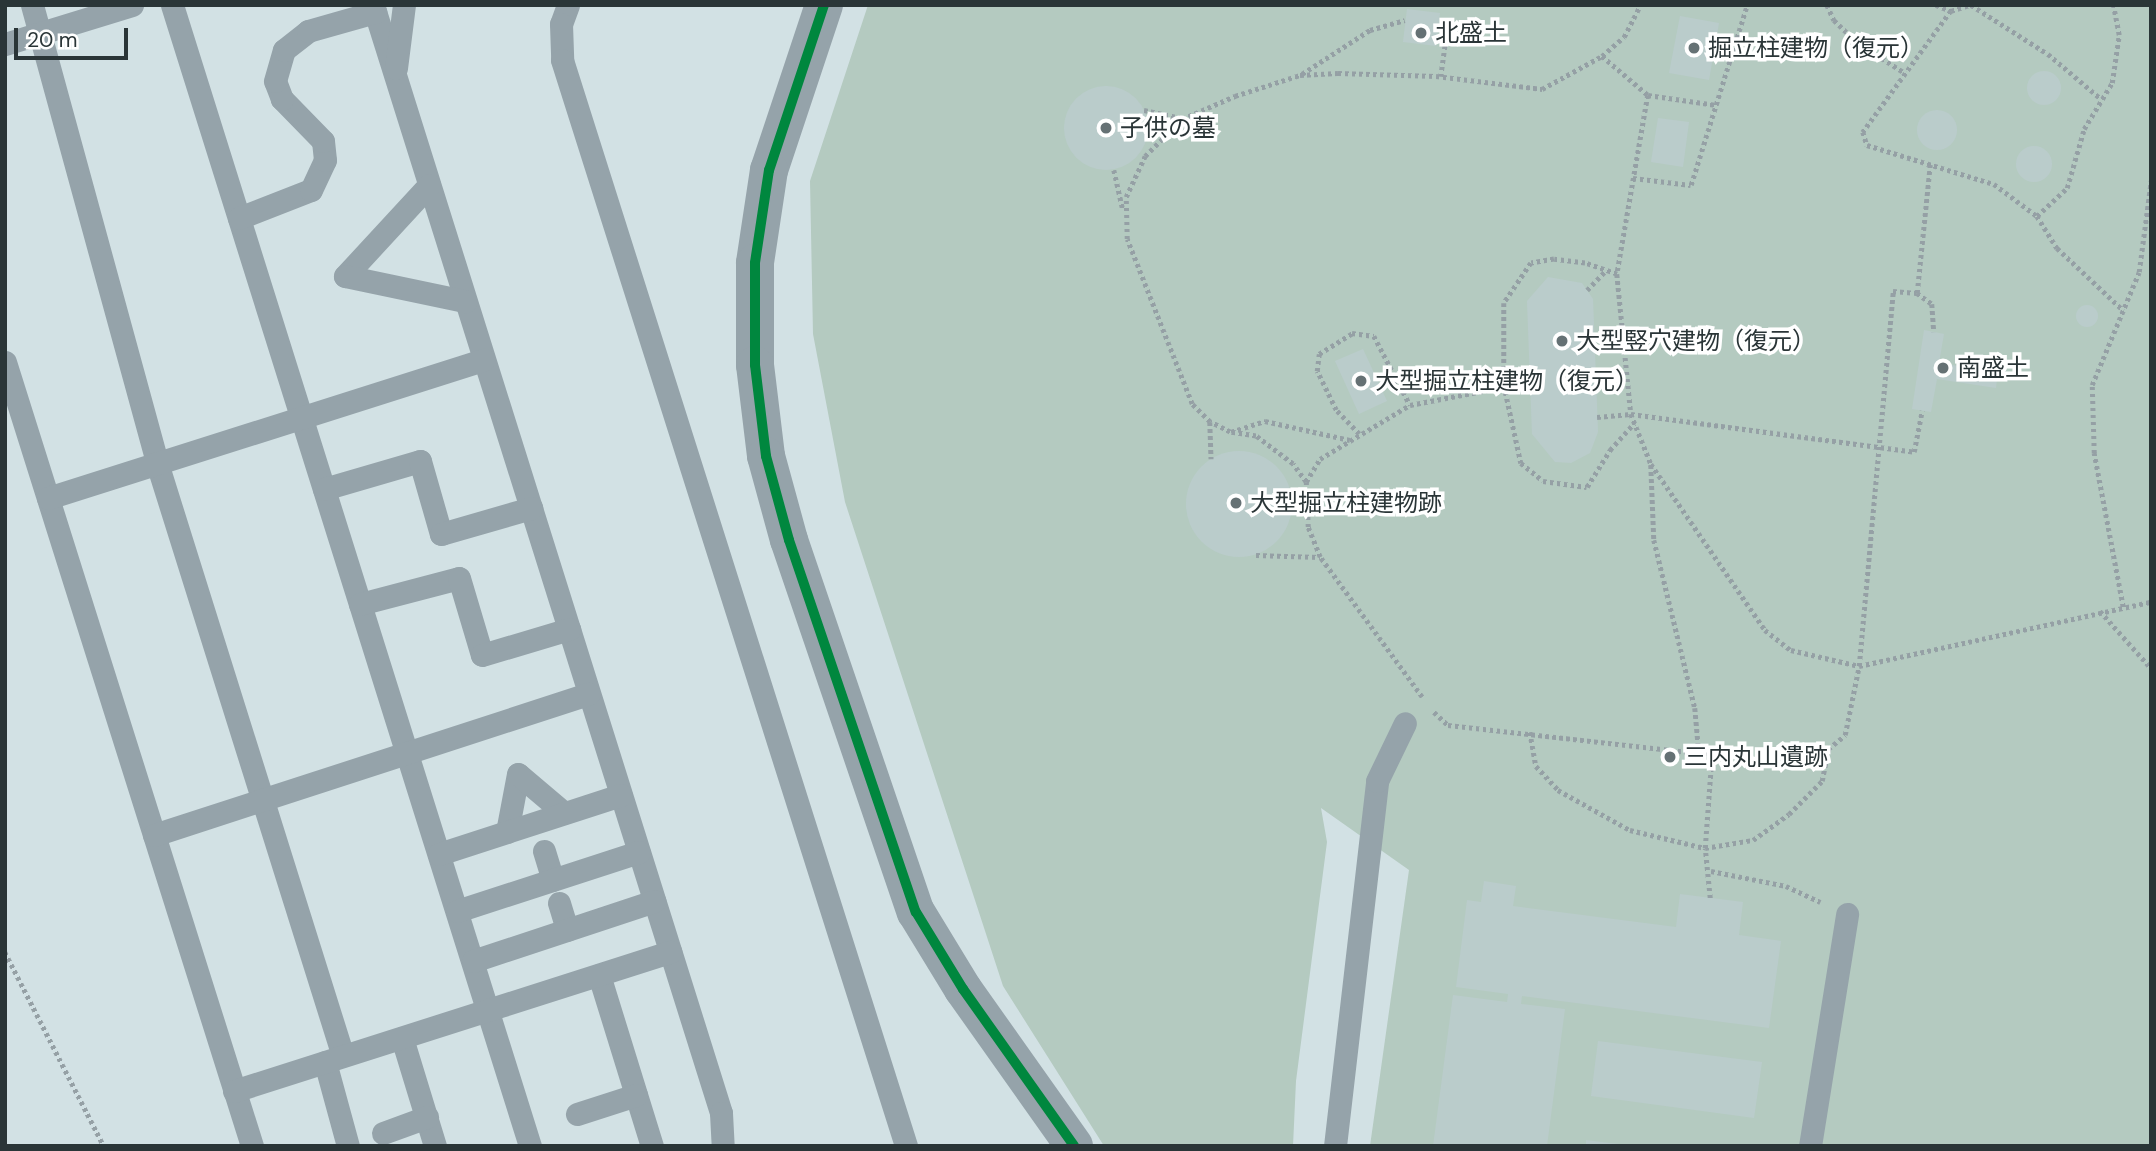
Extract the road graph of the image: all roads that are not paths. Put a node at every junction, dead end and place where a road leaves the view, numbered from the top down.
1 (32, 5) edge
2 (132, 5) edge
3 (172, 5) edge
4 (404, 5) edge
5 (568, 5) edge
6 (824, 5) edge
7 (374, 9) edge
8 (40, 33) junction
9 (5, 44) edge
10 (395, 76) junction
11 (429, 185) junction
12 (239, 218) junction
13 (465, 300) junction
14 (484, 360) junction
15 (5, 362) edge
16 (302, 418) junction
17 (157, 463) junction
18 (324, 489) junction
19 (48, 498) junction
20 (531, 508) junction
21 (360, 604) junction
22 (569, 629) junction
23 (589, 695) junction
24 (1405, 723) dead end
25 (407, 753) junction
26 (621, 795) junction
27 (263, 799) junction
28 (564, 813) junction
29 (507, 832) junction
30 (154, 835) junction
31 (544, 851) dead end
32 (639, 852) junction
33 (439, 854) junction
34 (553, 880) junction
35 (654, 901) junction
36 (559, 903) dead end
37 (457, 911) junction
38 (1847, 914) road end
39 (567, 930) junction
40 (670, 952) junction
41 (473, 961) junction
42 (599, 975) junction
43 (488, 1010) junction
44 (402, 1038) junction
45 (334, 1059) junction
46 (234, 1091) junction
47 (636, 1095) junction
48 (721, 1113) junction
49 (577, 1114) dead end
50 (427, 1118) junction
51 (383, 1133) dead end
52 (344, 1144) edge
53 (252, 1146) edge
54 (435, 1146) edge
55 (530, 1146) edge
56 (652, 1146) edge
57 (723, 1146) edge
58 (733, 1146) edge
59 (906, 1146) edge
60 (1074, 1146) edge
61 (1335, 1146) edge
62 (1810, 1146) edge

1 - 8 lane
2 - 8 lane
3 - 12 lane
4 - 10 lane
5 - 59 lane
6 - 60 street
7 - 10 lane
7 - 12 lane
8 - 9 lane
8 - 17 lane
10 - 11 lane
11 - 13 lane
11 - 13 lane
12 - 16 lane
13 - 14 lane
14 - 16 lane
14 - 20 lane
15 - 19 lane
16 - 17 lane
16 - 18 lane
17 - 19 lane
17 - 27 lane
18 - 20 lane
18 - 21 lane
19 - 30 lane
20 - 22 lane
21 - 22 lane
21 - 25 lane
22 - 23 lane
23 - 25 lane
23 - 26 lane
24 - 61 lane
25 - 27 lane
25 - 33 lane
26 - 28 lane
26 - 32 lane
27 - 30 lane
27 - 45 lane
28 - 29 lane
28 - 29 lane
29 - 33 lane
30 - 46 lane
31 - 34 lane
32 - 34 lane
32 - 35 lane
33 - 37 lane
34 - 37 lane
35 - 39 lane
35 - 40 lane
36 - 39 lane
37 - 41 lane
38 - 62 lane
39 - 41 lane
40 - 42 lane
40 - 48 lane
41 - 43 lane
42 - 43 lane
42 - 47 lane
43 - 44 lane
43 - 55 lane
44 - 45 lane
44 - 50 lane
45 - 46 lane
45 - 52 lane
46 - 53 lane
47 - 49 lane
47 - 56 lane
48 - 57 lane
48 - 58 lane
50 - 51 lane
50 - 54 lane

